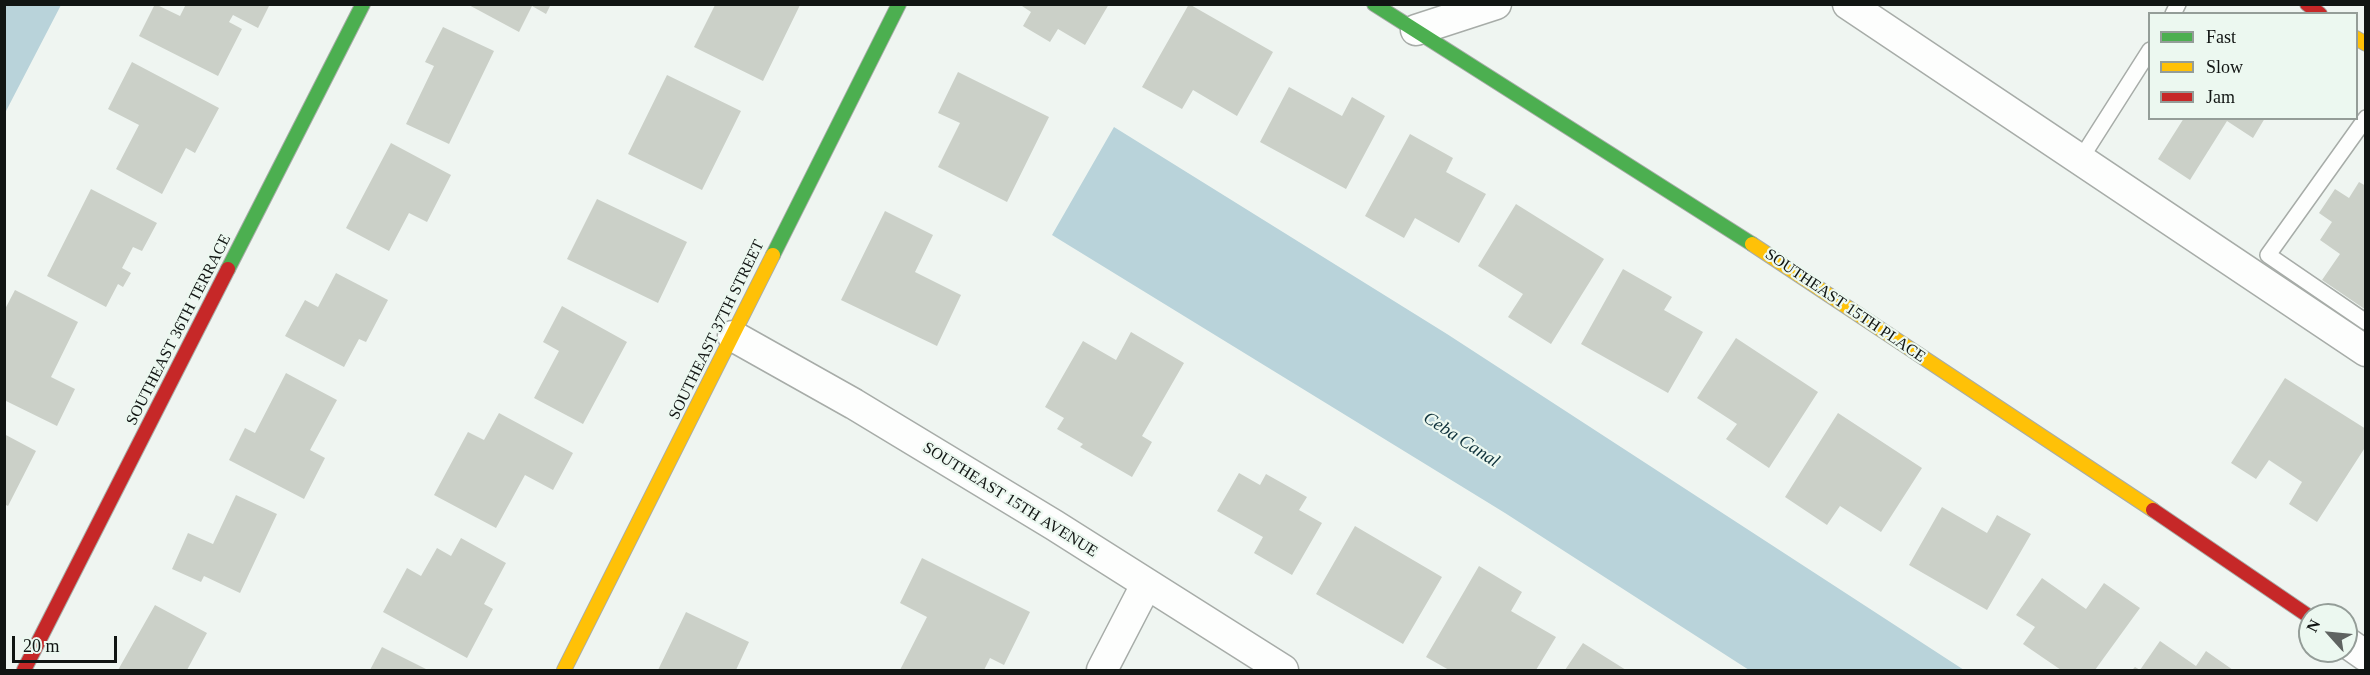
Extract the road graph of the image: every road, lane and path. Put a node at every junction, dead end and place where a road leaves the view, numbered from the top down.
1 (363, 4) edge
2 (899, 4) edge
3 (1374, 4) edge
4 (1496, 4) edge
5 (1848, 4) edge
6 (1416, 30) junction
7 (2148, 53) edge
8 (2366, 118) edge
9 (2080, 160) junction
10 (2262, 266) junction
11 (2366, 322) edge
12 (733, 336) junction
13 (2366, 351) edge
14 (1146, 585) junction
15 (2298, 609) edge
16 (24, 670) edge
17 (564, 670) edge
18 (1102, 670) edge
19 (1283, 670) edge

1 - 16 street, SOUTHEAST 36TH TERRACE
2 - 12 street, SOUTHEAST 37TH STREET
3 - 6 street, SOUTHEAST 15TH PLACE
4 - 6 street
5 - 9 street
6 - 15 street, SOUTHEAST 15TH PLACE
7 - 9 lane
8 - 10 lane
9 - 10 street
10 - 11 lane
10 - 13 street
12 - 14 street, SOUTHEAST 15TH AVENUE
12 - 17 street, SOUTHEAST 37TH STREET
14 - 18 street
14 - 19 street, SOUTHEAST 15TH AVENUE

